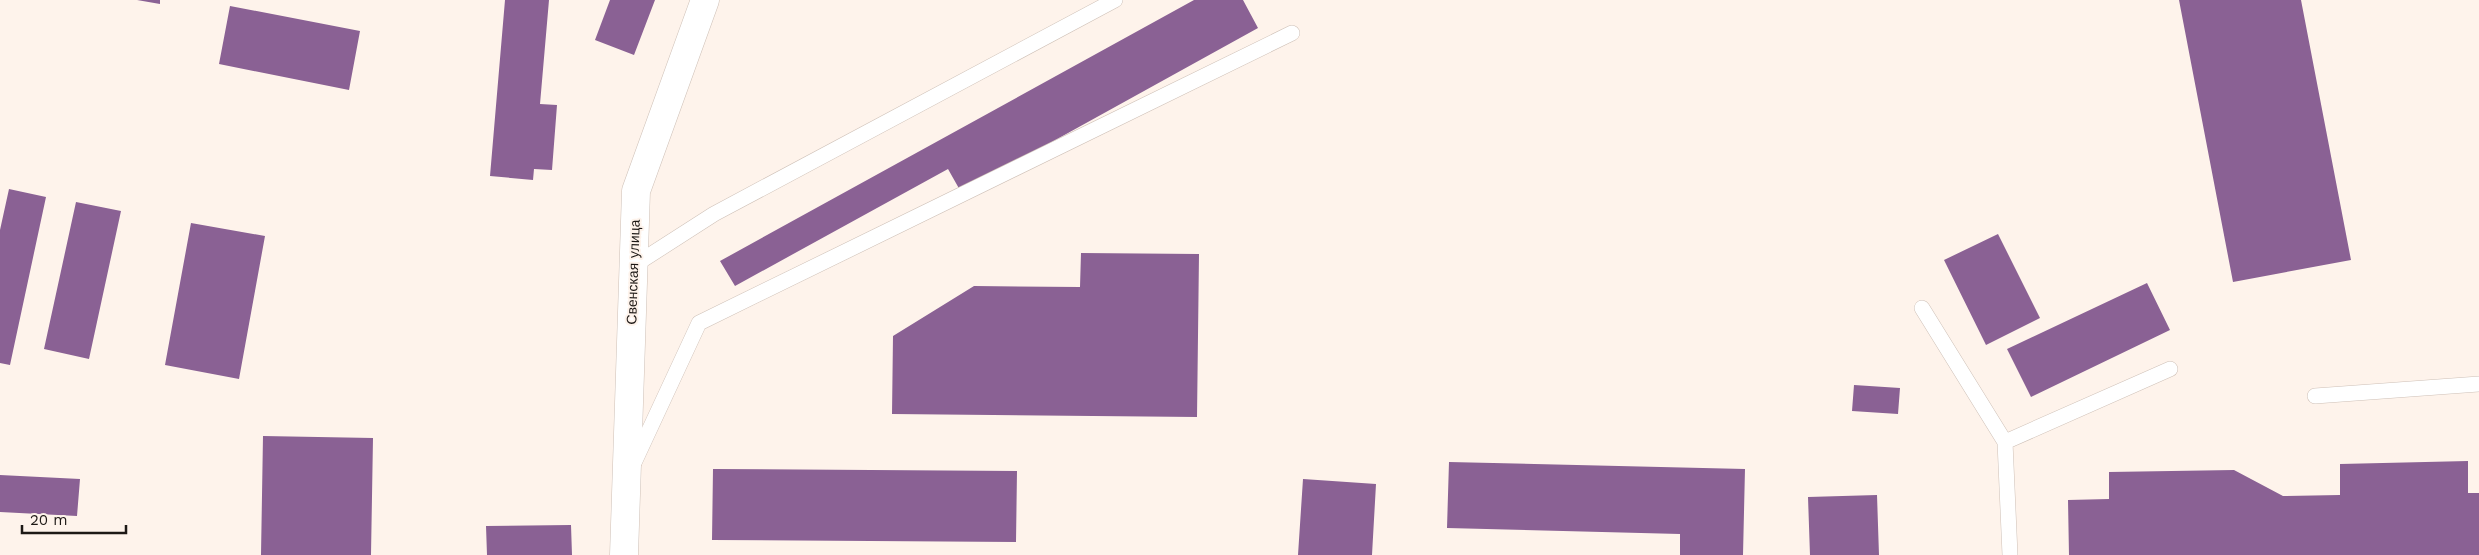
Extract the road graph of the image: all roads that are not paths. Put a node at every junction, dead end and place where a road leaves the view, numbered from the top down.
1 (705, 0) edge
2 (1115, 0) edge
3 (1292, 32) dead end
4 (634, 266) junction
5 (1922, 308) dead end
6 (2170, 368) dead end
7 (2479, 384) edge
8 (2315, 396) dead end
9 (2005, 442) junction
10 (627, 478) junction
11 (624, 555) edge
12 (2010, 555) edge

1 - 4 street, Свенская улица
2 - 4 lane
3 - 10 lane
4 - 10 street, Свенская улица
5 - 9 lane
6 - 9 lane
7 - 8 lane
9 - 12 lane
10 - 11 street, Свенская улица

